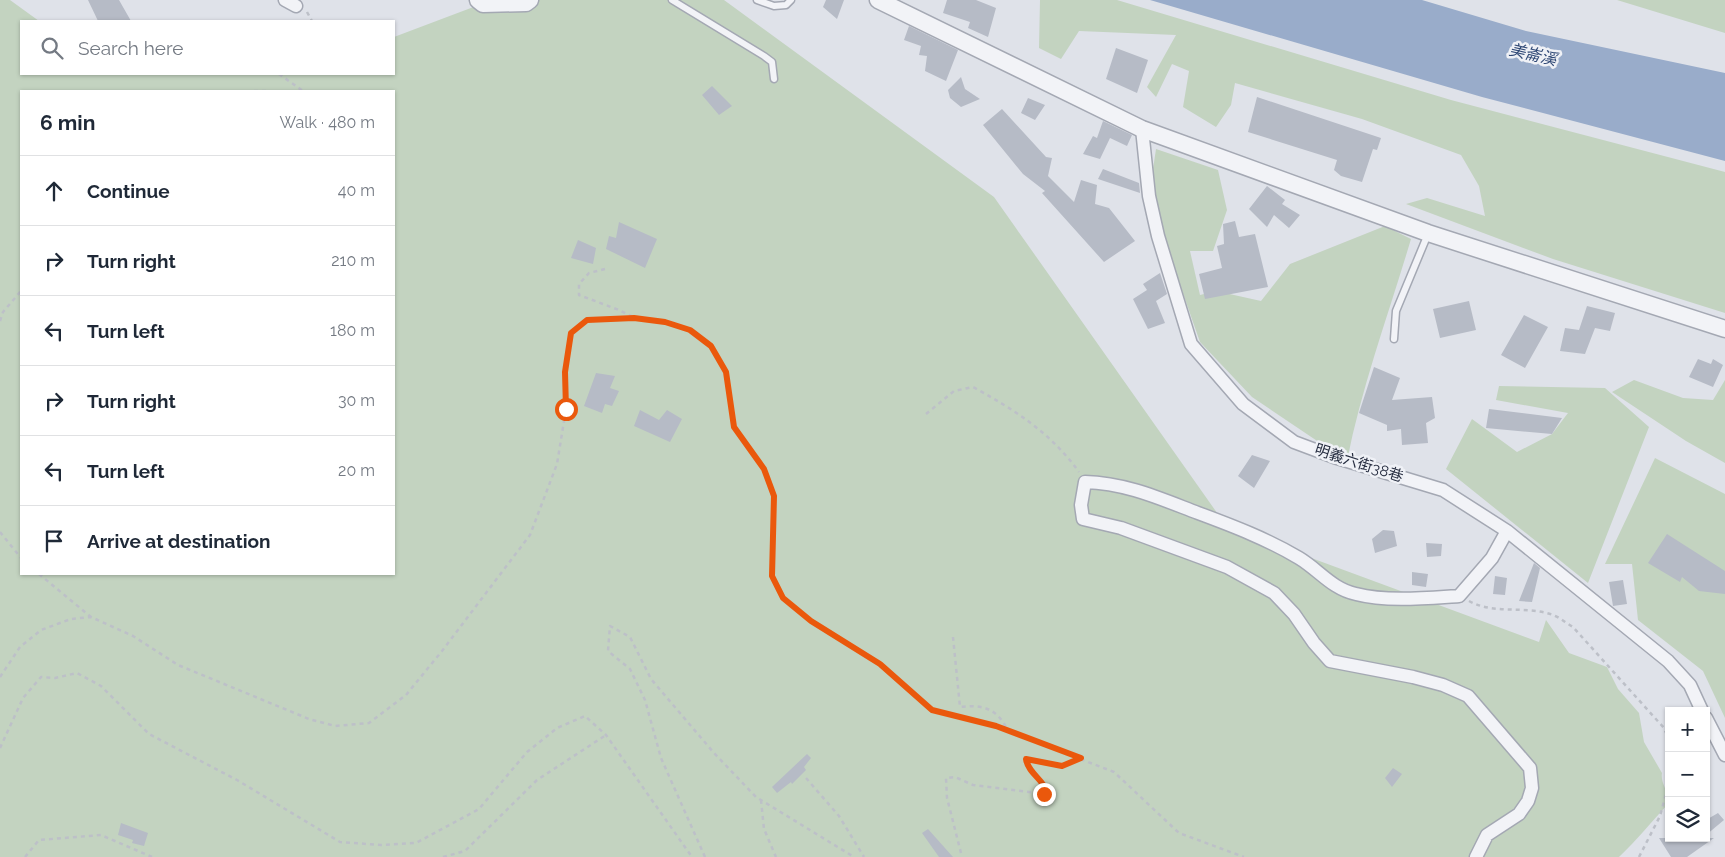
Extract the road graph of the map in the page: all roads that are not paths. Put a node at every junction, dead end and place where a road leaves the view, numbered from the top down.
1 (478, 0) edge
2 (530, 0) edge
3 (672, 0) edge
4 (757, 0) edge
5 (791, 0) edge
6 (878, 0) edge
7 (774, 79) dead end
8 (1142, 129) junction
9 (1428, 234) junction
10 (1725, 329) edge
11 (1394, 339) dead end
12 (1507, 531) junction
13 (1700, 707) edge
14 (1710, 726) edge
15 (1725, 756) edge
16 (1476, 857) edge

1 - 2 street
3 - 7 lane
4 - 5 lane
6 - 8 street
8 - 9 street
8 - 12 street, 明義六街38巷
9 - 10 street
9 - 11 lane
12 - 13 street, 明義六街38巷
12 - 16 street
14 - 15 street

